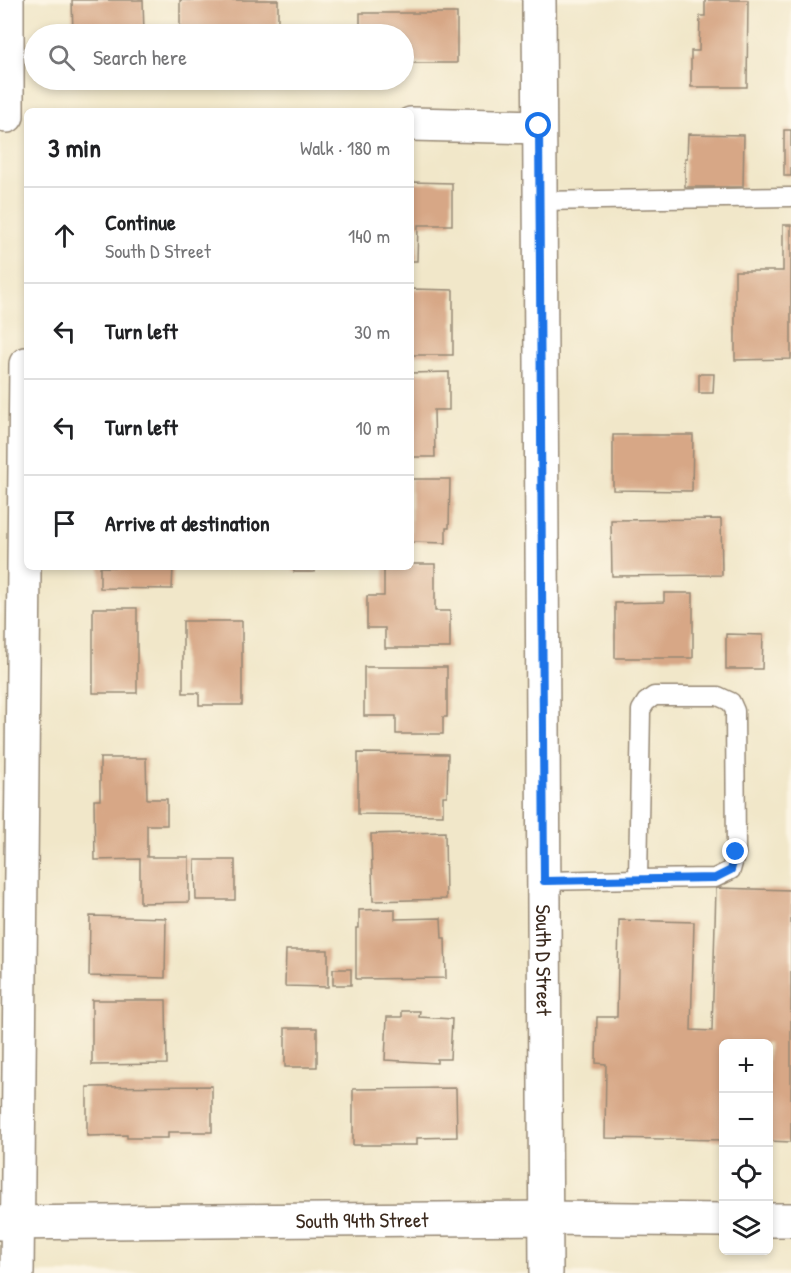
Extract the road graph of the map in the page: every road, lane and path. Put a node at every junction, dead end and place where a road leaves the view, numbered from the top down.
1 (7, 0) edge
2 (539, 0) edge
3 (11, 116) edge
4 (414, 124) edge
5 (539, 126) junction
6 (791, 197) edge
7 (539, 201) junction
8 (24, 465) edge
9 (638, 879) junction
10 (544, 881) junction
11 (546, 1218) junction
12 (719, 1220) edge
13 (773, 1220) edge
14 (791, 1220) edge
15 (9, 1223) edge
16 (17, 1273) edge
17 (546, 1273) edge

1 - 3 street
2 - 5 street, South D Street
4 - 5 street
5 - 7 street, South D Street
6 - 7 lane
7 - 10 street, South D Street
8 - 15 street
9 - 9 lane
9 - 10 lane
10 - 11 street, South D Street
11 - 12 street, South 94th Street
11 - 15 street, South 94th Street
11 - 17 street, South D Street
13 - 14 street
15 - 16 street

